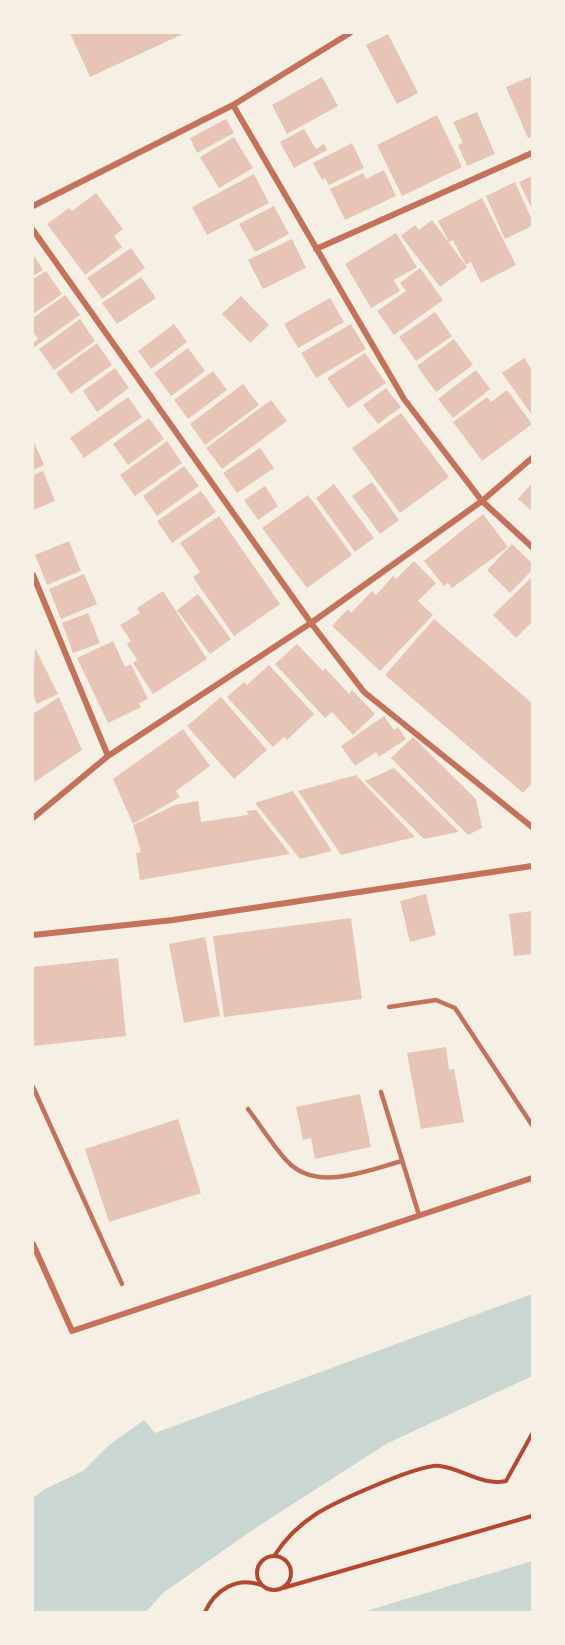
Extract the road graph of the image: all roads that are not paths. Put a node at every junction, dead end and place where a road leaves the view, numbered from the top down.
1 (350, 33) edge
2 (233, 105) junction
3 (532, 153) edge
4 (33, 207) edge
5 (33, 230) edge
6 (316, 249) junction
7 (532, 458) edge
8 (482, 501) junction
9 (532, 548) edge
10 (33, 574) edge
11 (311, 623) junction
12 (108, 756) junction
13 (33, 818) edge
14 (532, 826) edge
15 (532, 866) edge
16 (33, 935) edge
17 (389, 1007) dead end
18 (33, 1087) edge
19 (381, 1092) dead end
20 (248, 1109) dead end
21 (532, 1125) edge
22 (402, 1161) junction
23 (532, 1178) edge
24 (419, 1215) junction
25 (33, 1244) edge
26 (123, 1284) dead end

1 - 2 street
2 - 4 street
2 - 6 street
3 - 6 street
5 - 11 street
6 - 8 street
7 - 8 street
8 - 9 street
8 - 11 street
10 - 12 street
11 - 12 street
11 - 14 street
12 - 13 street
15 - 16 street
17 - 21 lane
18 - 26 lane
19 - 22 lane
20 - 22 lane
22 - 24 lane
23 - 24 street
24 - 25 street

